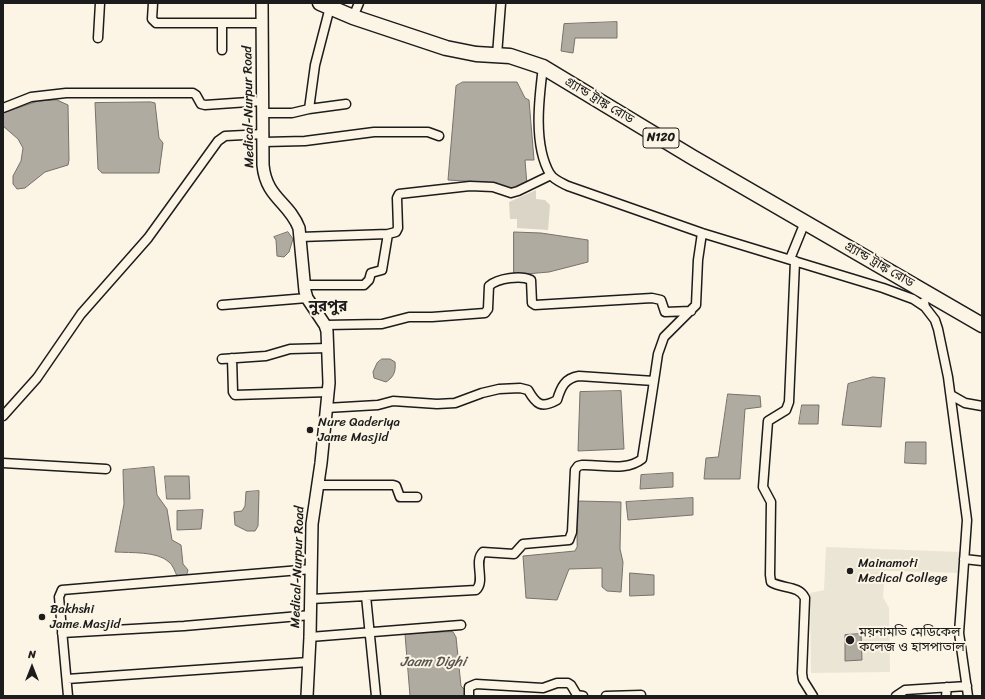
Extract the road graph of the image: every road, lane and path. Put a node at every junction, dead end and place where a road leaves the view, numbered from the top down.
1 (100, 3) edge
2 (152, 3) edge
3 (262, 3) edge
4 (359, 3) edge
5 (501, 3) edge
6 (325, 5) edge
7 (353, 17) junction
8 (262, 23) junction
9 (222, 24) junction
10 (98, 38) dead end
11 (222, 50) dead end
12 (497, 54) junction
13 (543, 67) junction
14 (263, 101) junction
15 (346, 104) dead end
16 (3, 108) edge
17 (309, 109) junction
18 (263, 113) junction
19 (439, 136) dead end
20 (264, 138) junction
21 (551, 175) junction
22 (805, 222) junction
23 (702, 233) junction
24 (388, 234) junction
25 (300, 237) junction
26 (792, 260) junction
27 (304, 285) junction
28 (924, 291) junction
29 (307, 298) junction
30 (222, 306) dead end
31 (925, 307) junction
32 (691, 311) junction
33 (325, 325) junction
34 (982, 325) edge
35 (328, 348) junction
36 (232, 358) junction
37 (222, 359) dead end
38 (654, 381) junction
39 (328, 392) junction
40 (951, 395) junction
41 (982, 406) edge
42 (326, 408) junction
43 (3, 416) edge
44 (3, 463) edge
45 (106, 469) dead end
46 (317, 485) junction
47 (417, 496) dead end
48 (964, 559) junction
49 (982, 561) edge
50 (312, 569) junction
51 (366, 596) junction
52 (311, 599) junction
53 (311, 615) junction
54 (461, 625) dead end
55 (370, 632) junction
56 (62, 633) junction
57 (310, 637) junction
58 (309, 662) junction
59 (66, 680) junction
60 (967, 686) junction
61 (947, 687) junction
62 (641, 695) edge
63 (68, 696) edge
64 (307, 696) edge
65 (376, 696) edge
66 (469, 696) edge
67 (583, 696) edge
68 (606, 696) edge
69 (813, 696) edge
70 (896, 696) edge
71 (946, 696) edge
72 (968, 696) edge

1 - 10 street
2 - 9 street
3 - 8 street, Medical-Nurpur Road
4 - 7 street
5 - 12 street
6 - 7 highway, গ্র্যান্ড ট্রাঙ্ক রোড / N120
6 - 17 street
7 - 12 highway, গ্র্যান্ড ট্রাঙ্ক রোড / N120
8 - 9 street
8 - 14 street, Medical-Nurpur Road
9 - 11 street
12 - 13 highway, গ্র্যান্ড ট্রাঙ্ক রোড / N120
13 - 21 street
13 - 22 highway, গ্র্যান্ড ট্রাঙ্ক রোড / N120
14 - 16 street
14 - 18 street, Medical-Nurpur Road
15 - 17 street
17 - 18 street
18 - 20 street, Medical-Nurpur Road
19 - 20 street
20 - 25 street, Medical-Nurpur Road
20 - 43 street
21 - 23 street
21 - 24 street
22 - 26 street
22 - 28 highway, গ্র্যান্ড ট্রাঙ্ক রোড / N120
23 - 26 street
23 - 32 street
24 - 25 street
24 - 27 street
25 - 27 street, Medical-Nurpur Road
26 - 31 street
26 - 69 street
27 - 29 street, Medical-Nurpur Road
28 - 31 street
28 - 34 highway, গ্র্যান্ড ট্রাঙ্ক রোড / N120
29 - 30 street
29 - 33 street, Medical-Nurpur Road
31 - 40 street
32 - 33 street
32 - 38 street
33 - 35 street, Medical-Nurpur Road
35 - 36 street
35 - 39 street, Medical-Nurpur Road
36 - 37 street
36 - 39 street
38 - 42 street
38 - 51 street
39 - 42 street, Medical-Nurpur Road
40 - 41 street
40 - 48 street
42 - 46 street, Medical-Nurpur Road
44 - 45 street
46 - 47 street
46 - 50 street, Medical-Nurpur Road
48 - 49 street
48 - 60 street
50 - 52 street, Medical-Nurpur Road
50 - 56 street
51 - 52 street
51 - 55 street
52 - 53 street, Medical-Nurpur Road
53 - 56 street
53 - 57 street, Medical-Nurpur Road
54 - 55 street
55 - 57 street
55 - 65 street
56 - 59 street
57 - 58 street, Medical-Nurpur Road
58 - 59 street
58 - 64 street, Medical-Nurpur Road
59 - 63 street
60 - 61 street
60 - 72 street
61 - 70 street
61 - 71 street
62 - 68 street
66 - 67 street

